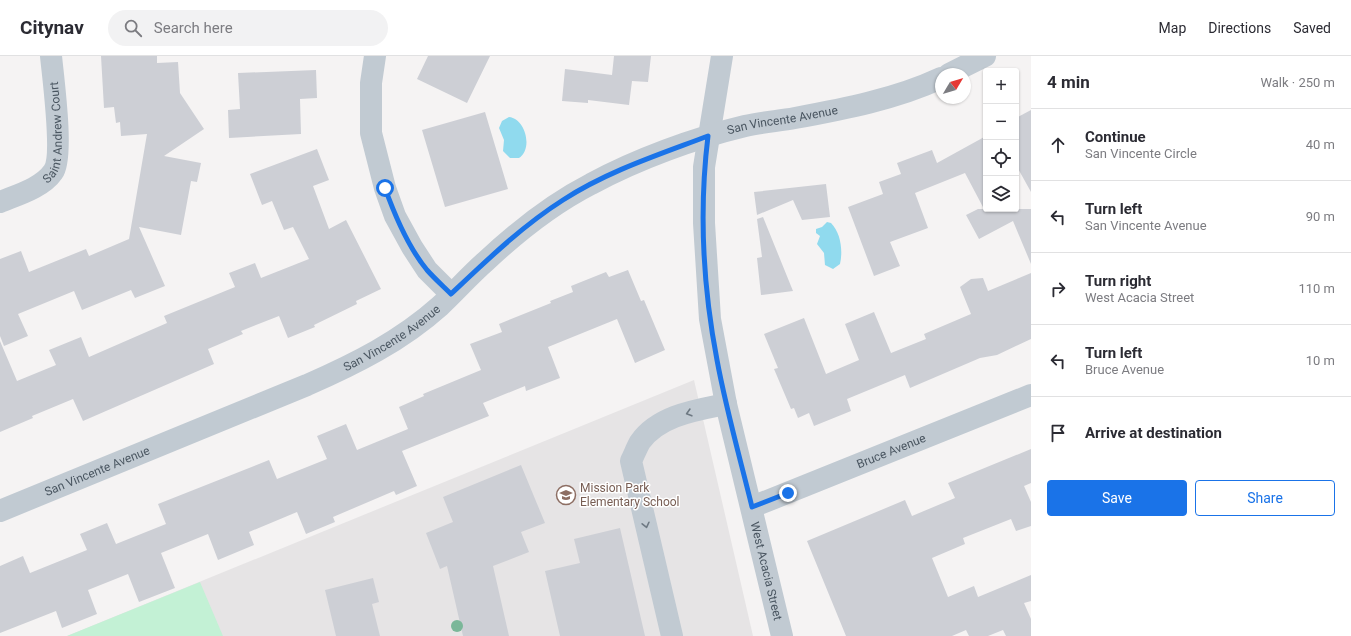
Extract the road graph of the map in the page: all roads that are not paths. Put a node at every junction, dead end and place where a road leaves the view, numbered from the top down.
1 (51, 56) edge
2 (374, 56) edge
3 (722, 56) edge
4 (985, 56) edge
5 (961, 68) edge
6 (935, 80) edge
7 (708, 136) junction
8 (0, 202) edge
9 (451, 294) junction
10 (1031, 395) edge
11 (726, 404) junction
12 (752, 507) junction
13 (0, 510) edge
14 (672, 636) edge
15 (782, 636) edge

1 - 8 street, Saint Andrew Court
2 - 9 street
3 - 7 street, West Acacia Street
4 - 5 street
6 - 7 street, San Vincente Avenue
7 - 9 street, San Vincente Avenue
7 - 11 street, West Acacia Street
9 - 13 street, San Vincente Avenue
10 - 12 street, Bruce Avenue
11 - 12 street, West Acacia Street
11 -> 14 street
12 - 15 street, West Acacia Street

